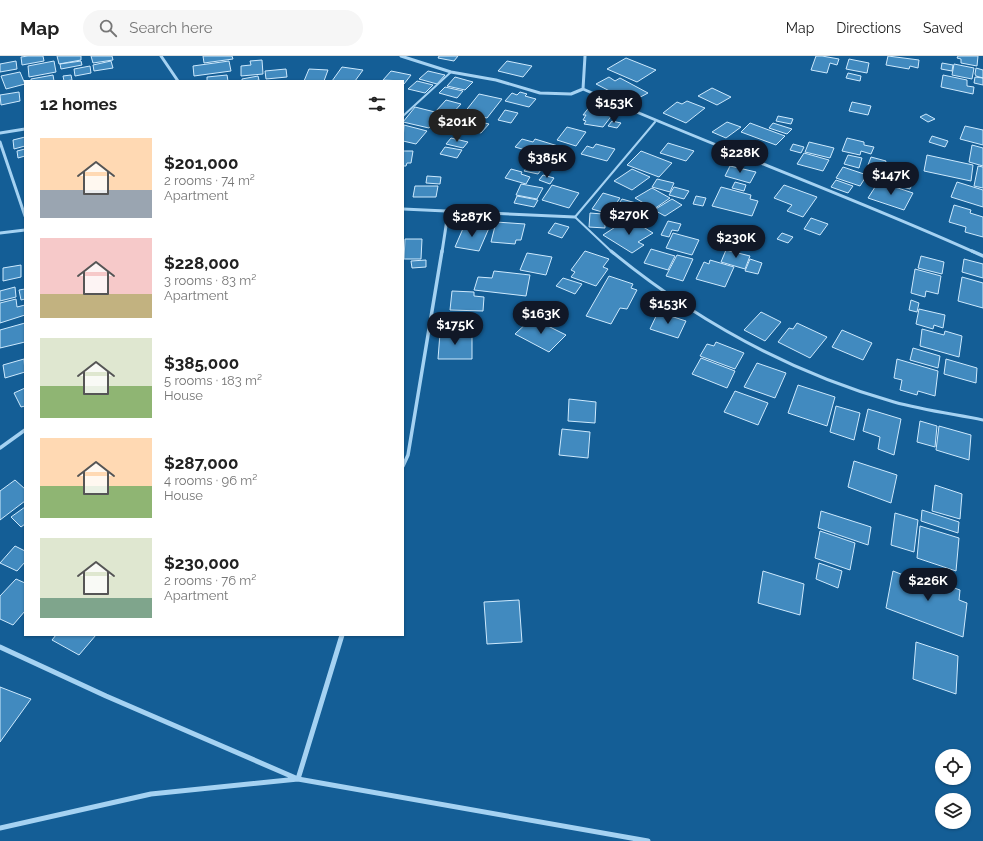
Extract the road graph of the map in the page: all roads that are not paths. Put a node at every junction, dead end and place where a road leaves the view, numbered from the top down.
1 (161, 56) edge
2 (401, 56) edge
3 (585, 56) edge
4 (451, 72) junction
5 (177, 80) edge
6 (583, 89) junction
7 (404, 115) edge
8 (655, 122) junction
9 (24, 129) edge
10 (0, 133) edge
11 (0, 142) edge
12 (404, 209) edge
13 (448, 212) junction
14 (24, 213) edge
15 (575, 217) junction
16 (24, 230) edge
17 (0, 233) edge
18 (983, 256) edge
19 (983, 420) edge
20 (24, 431) edge
21 (0, 448) edge
22 (404, 464) edge
23 (342, 636) edge
24 (0, 647) edge
25 (298, 779) junction
26 (0, 828) edge
27 (648, 841) edge

1 - 5 street
2 - 4 street
3 - 6 street
4 - 6 street
4 - 7 lane
6 - 8 street
8 - 15 lane
8 - 18 street
9 - 10 street
11 - 14 street
12 - 13 street
13 - 15 street
13 - 22 street
15 - 19 lane
16 - 17 street
20 - 21 street
23 - 25 street
24 - 25 street
25 - 26 street
25 - 27 street

